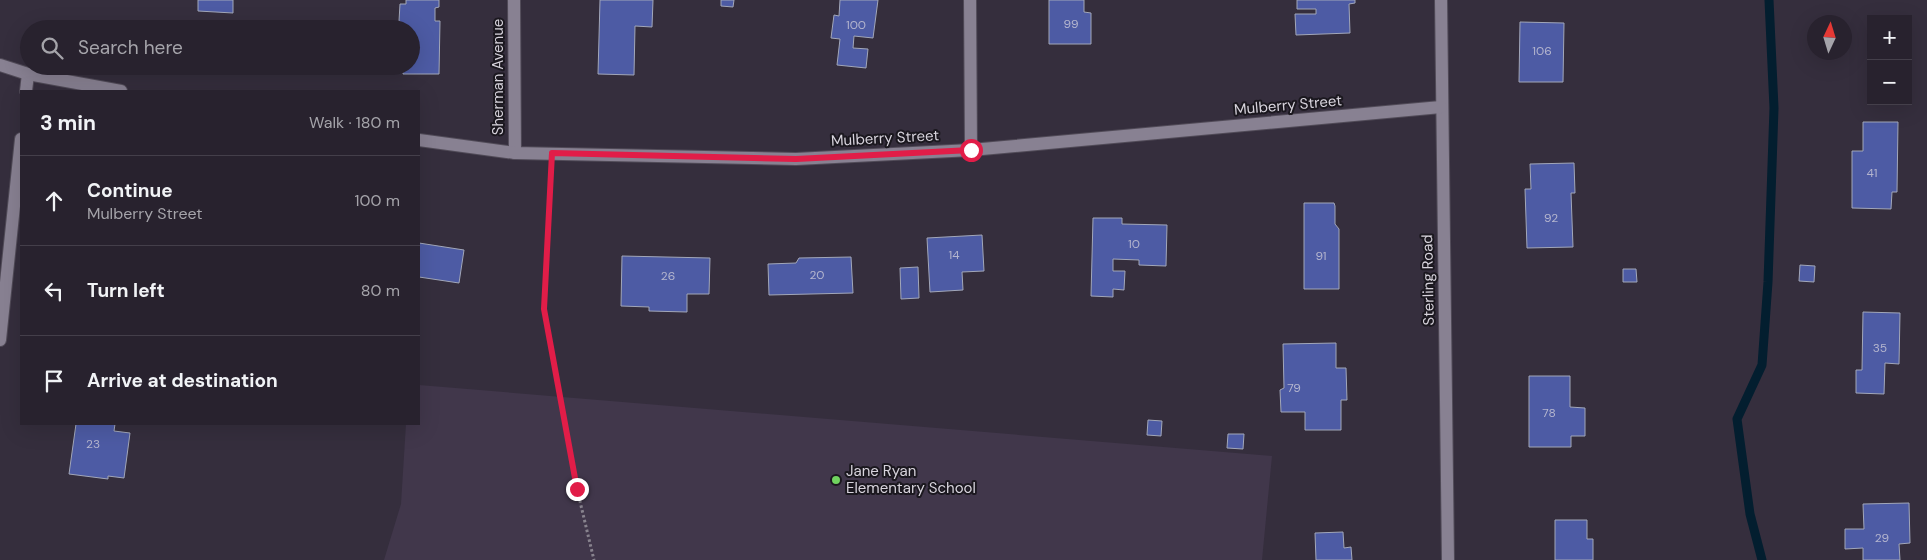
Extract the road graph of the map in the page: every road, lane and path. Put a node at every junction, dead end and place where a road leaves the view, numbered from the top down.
1 (514, 0) edge
2 (970, 0) edge
3 (1440, 0) edge
4 (0, 65) edge
5 (20, 71) edge
6 (28, 75) edge
7 (33, 75) edge
8 (26, 90) edge
9 (116, 90) edge
10 (1441, 107) junction
11 (420, 140) edge
12 (20, 149) edge
13 (971, 150) junction
14 (515, 153) junction
15 (552, 153) junction
16 (0, 340) edge
17 (594, 560) edge
18 (1448, 560) edge

1 - 14 street, Sherman Avenue
2 - 13 street
3 - 10 street, Sterling Road
4 - 5 street
6 - 8 street
7 - 9 street
10 - 13 street, Mulberry Street
10 - 18 street, Sterling Road
11 - 14 street, Mulberry Street
12 - 16 street
13 - 15 street, Mulberry Street
14 - 15 street, Mulberry Street
15 - 17 path

